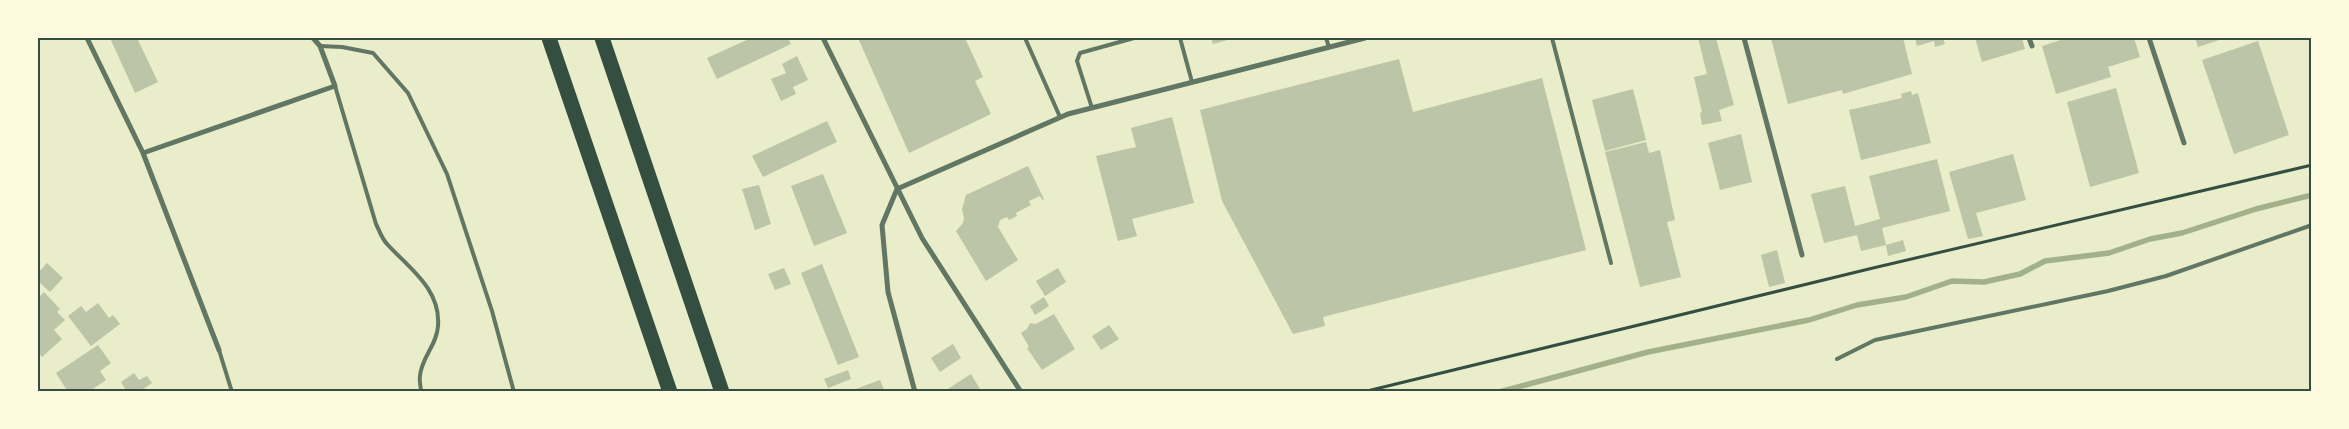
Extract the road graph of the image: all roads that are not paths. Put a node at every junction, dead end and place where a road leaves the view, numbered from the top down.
1 (87, 38) edge
2 (313, 38) edge
3 (549, 38) edge
4 (602, 38) edge
5 (823, 38) edge
6 (1025, 38) edge
7 (1134, 38) edge
8 (1180, 38) edge
9 (1326, 38) edge
10 (1365, 38) edge
11 (1552, 38) edge
12 (1744, 38) edge
13 (2029, 38) edge
14 (2149, 38) edge
15 (320, 46) junction
16 (2032, 46) dead end
17 (1329, 47) junction
18 (1192, 82) junction
19 (335, 86) junction
20 (1092, 108) junction
21 (1060, 118) junction
22 (2184, 143) dead end
23 (143, 153) junction
24 (896, 189) junction
25 (2312, 225) edge
26 (1802, 255) dead end
27 (1611, 263) dead end
28 (219, 350) joint
29 (1837, 359) dead end
30 (232, 392) edge
31 (421, 392) edge
32 (514, 392) edge
33 (670, 392) edge
34 (722, 392) edge
35 (915, 392) edge
36 (1021, 392) edge

1 - 23 street
2 - 15 street
3 - 33 highway
4 - 34 highway
5 - 24 street
6 - 21 lane
7 - 20 lane
8 - 18 lane
9 - 17 lane
10 - 17 street
11 - 27 lane
12 - 26 street
13 - 16 street
14 - 22 street
15 - 19 street
15 - 32 lane
17 - 18 street
18 - 20 street
19 - 23 street
19 - 31 lane
20 - 21 street
21 - 24 street
23 - 28 street
24 - 35 street
24 - 36 street
25 - 29 lane
28 - 30 lane

